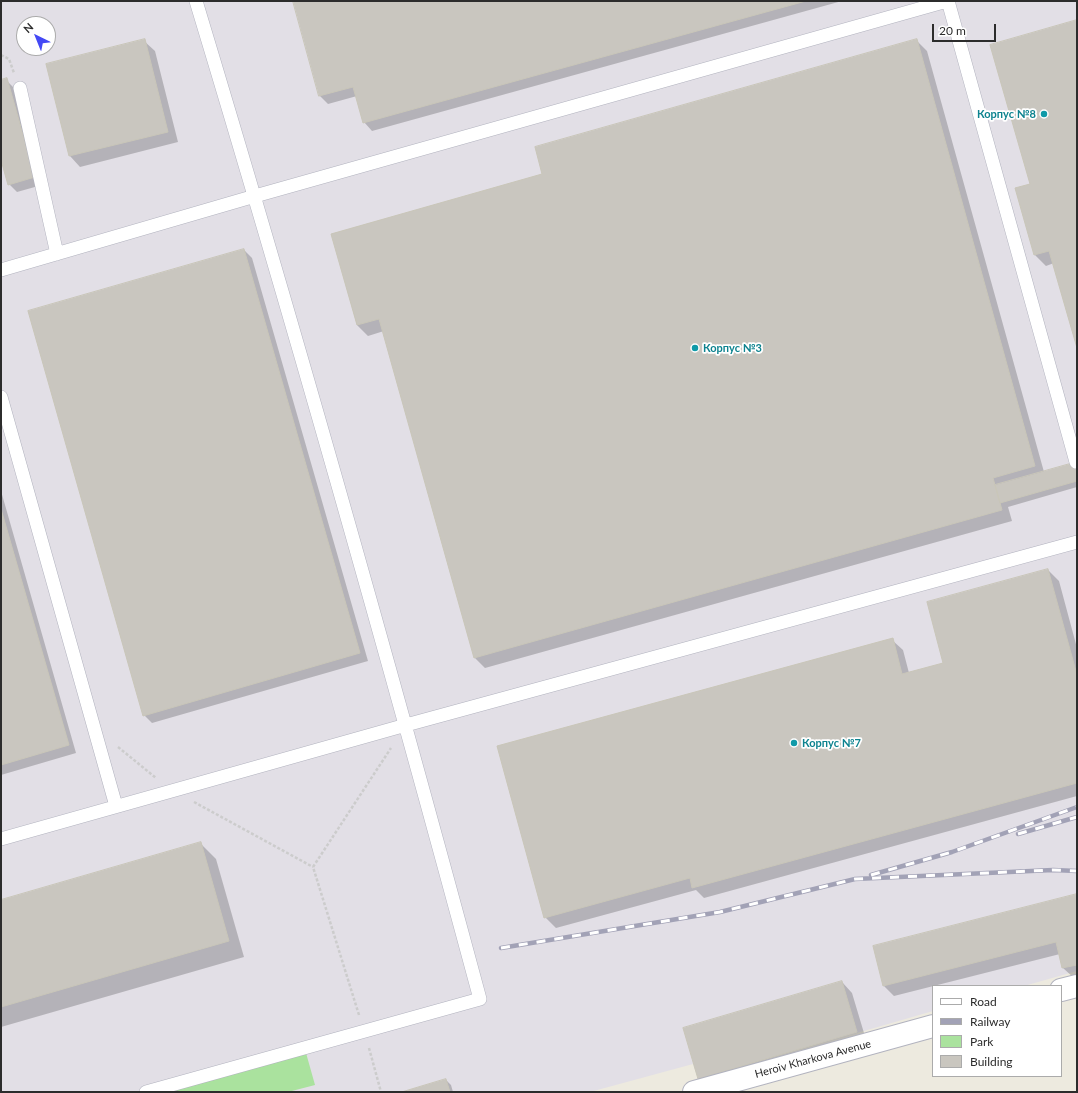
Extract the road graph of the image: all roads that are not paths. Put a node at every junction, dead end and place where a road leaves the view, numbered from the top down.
1 (196, 1) edge
2 (948, 1) edge
3 (20, 88) road end
4 (255, 196) junction
5 (57, 254) junction
6 (1, 270) edge
7 (1, 397) edge
8 (1076, 462) edge
9 (1077, 542) edge
10 (406, 725) junction
11 (116, 806) junction
12 (1, 839) edge
13 (1077, 986) edge
14 (1062, 990) edge
15 (932, 1026) edge
16 (146, 1092) edge
17 (694, 1092) edge

1 - 4 lane
2 - 4 lane
2 - 8 lane
3 - 5 lane
4 - 5 lane
4 - 10 lane
5 - 6 lane
7 - 11 lane
9 - 10 lane
10 - 11 lane
10 - 16 lane
11 - 12 lane
13 - 14 street
15 - 17 street, Heroiv Kharkova Avenue

